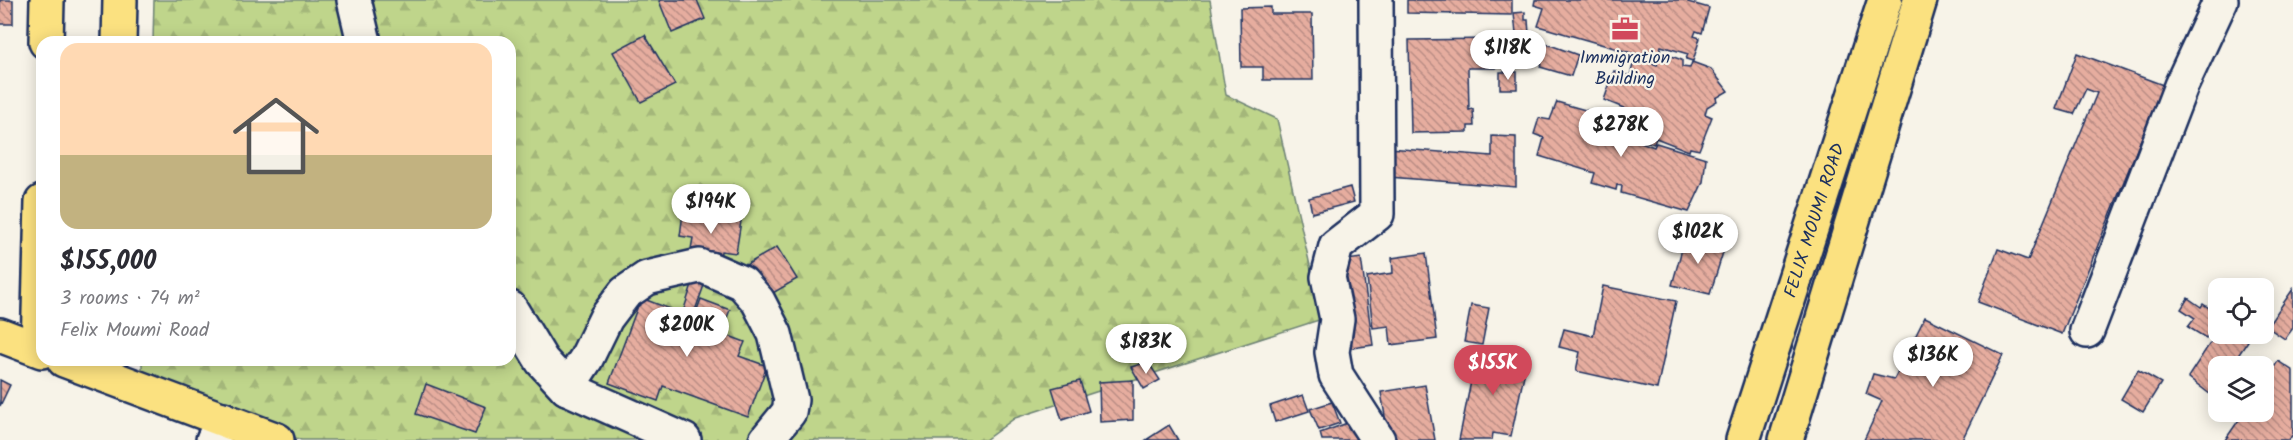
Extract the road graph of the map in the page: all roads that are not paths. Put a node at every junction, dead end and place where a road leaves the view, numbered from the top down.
1 (47, 0) edge
2 (120, 0) edge
3 (354, 0) edge
4 (1376, 0) edge
5 (2221, 0) edge
6 (1883, 4) edge
7 (1917, 10) edge
8 (46, 36) edge
9 (119, 36) edge
10 (363, 36) edge
11 (1854, 96) junction
12 (1886, 111) junction
13 (516, 318) edge
14 (2087, 331) dead end
15 (0, 334) edge
16 (36, 348) edge
17 (115, 369) edge
18 (567, 388) junction
19 (218, 430) edge
20 (277, 440) edge
21 (684, 440) edge
22 (766, 440) edge
23 (1378, 440) edge
24 (1743, 440) edge
25 (1786, 440) edge

1 - 8 main road
2 - 9 main road
3 - 10 street
4 - 23 street
5 - 14 street
6 - 7 main road
6 - 11 main road, FELIX MOUMI ROAD
7 - 12 main road, FELIX MOUMI ROAD
11 - 12 main road
11 - 24 main road, FELIX MOUMI ROAD
12 - 25 main road, FELIX MOUMI ROAD
13 - 18 street
15 - 16 main road
17 - 19 main road
18 - 21 street
18 - 22 street
19 - 20 main road

